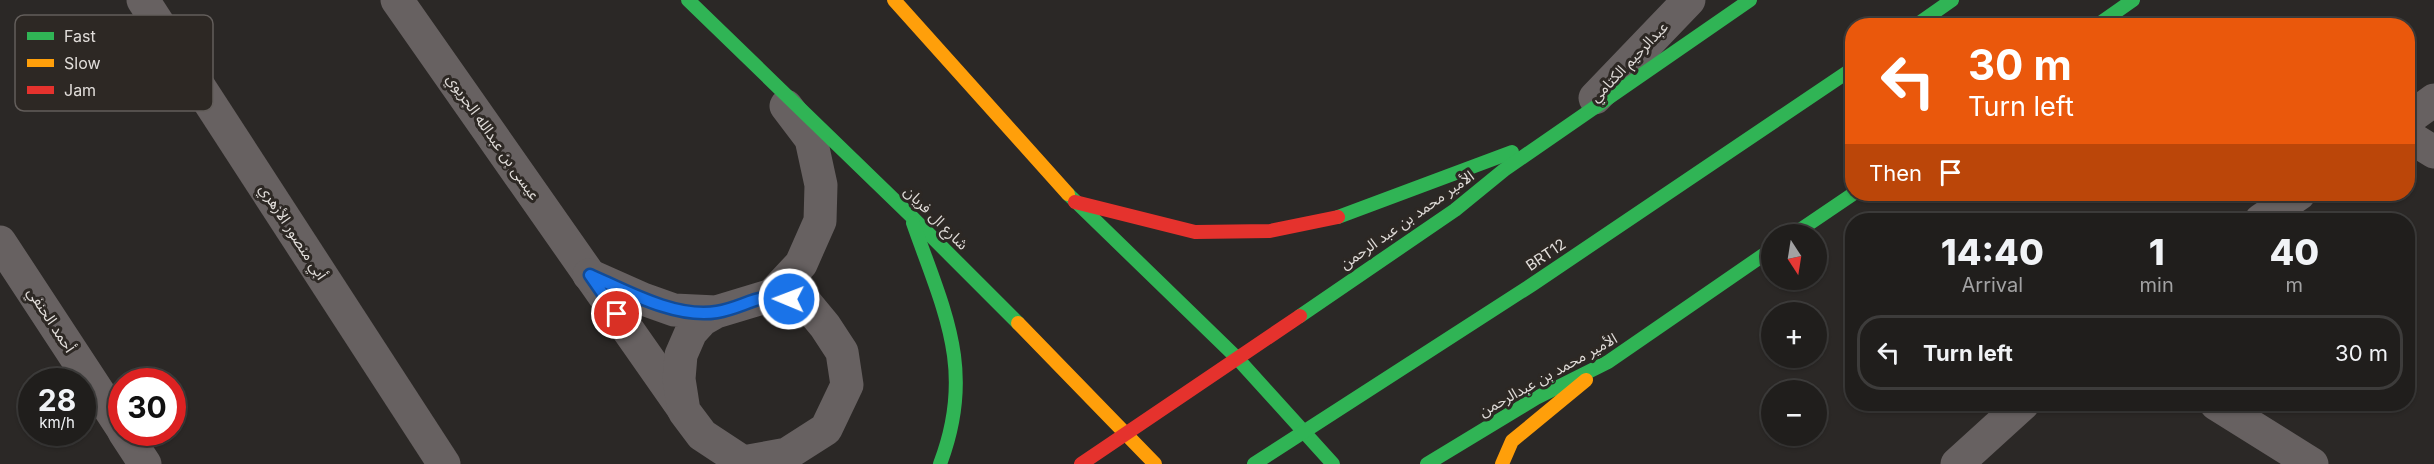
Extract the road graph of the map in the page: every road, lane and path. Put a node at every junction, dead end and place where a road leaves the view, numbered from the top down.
1 (143, 0) edge
2 (397, 0) edge
3 (688, 0) edge
4 (894, 0) edge
5 (1689, 0) edge
6 (1750, 0) edge
7 (1952, 0) edge
8 (2133, 0) edge
9 (153, 15) edge
10 (1926, 18) edge
11 (2107, 18) edge
12 (758, 68) junction
13 (1845, 74) edge
14 (2434, 100) edge
15 (213, 108) edge
16 (2415, 114) edge
17 (1561, 130) junction
18 (2415, 140) edge
19 (2434, 152) edge
20 (1845, 199) edge
21 (2289, 201) edge
22 (1075, 202) junction
23 (2271, 213) edge
24 (911, 216) junction
25 (1809, 224) edge
26 (0, 242) edge
27 (1761, 257) edge
28 (590, 275) junction
29 (772, 295) junction
30 (716, 312) junction
31 (1237, 358) junction
32 (1608, 362) junction
33 (108, 407) edge
34 (684, 411) junction
35 (2015, 411) edge
36 (2227, 411) edge
37 (1304, 432) junction
38 (1127, 433) junction
39 (133, 446) edge
40 (145, 464) edge
41 (444, 464) edge
42 (940, 464) edge
43 (1081, 464) edge
44 (1155, 464) edge
45 (1254, 464) edge
46 (1333, 464) edge
47 (1427, 464) edge
48 (1502, 464) edge
49 (1957, 464) edge
50 (2312, 464) edge

1 - 9 street, أبي منصور الأزهري
2 - 28 street, عيسى بن عبدالله الجريوي
3 - 12 main road, شارع ال فريان
4 - 22 main road
5 - 17 street, عبدالرحيم الكتامي
6 - 17 main road, الأمير محمد بن عبد الرحمن
7 - 10 main road
8 - 11 main road
12 - 24 main road, شارع ال فريان
12 - 29 street
13 - 37 main road, BRT12
14 - 16 street
15 - 41 street, أبي منصور الأزهري
17 - 22 main road
17 - 31 main road, الأمير محمد بن عبد الرحمن
18 - 19 street
20 - 25 main road
21 - 23 street
22 - 31 main road
24 - 38 main road, شارع ال فريان
24 - 42 main road
26 - 33 street, أحمد الحنفي
27 - 32 main road, الأمير محمد بن عبدالرحمن
28 - 30 street
28 - 34 street, عيسى بن عبدالله الجريوي
29 - 30 street
29 - 34 street
30 - 34 street
31 - 37 main road
31 - 38 main road, الأمير محمد بن عبد الرحمن
32 - 47 main road, الأمير محمد بن عبدالرحمن
32 - 48 main road
35 - 49 street
36 - 50 street
37 - 45 main road, BRT12
37 - 46 main road
38 - 43 main road, الأمير محمد بن عبد الرحمن
38 - 44 main road, شارع ال فريان
39 - 40 street

